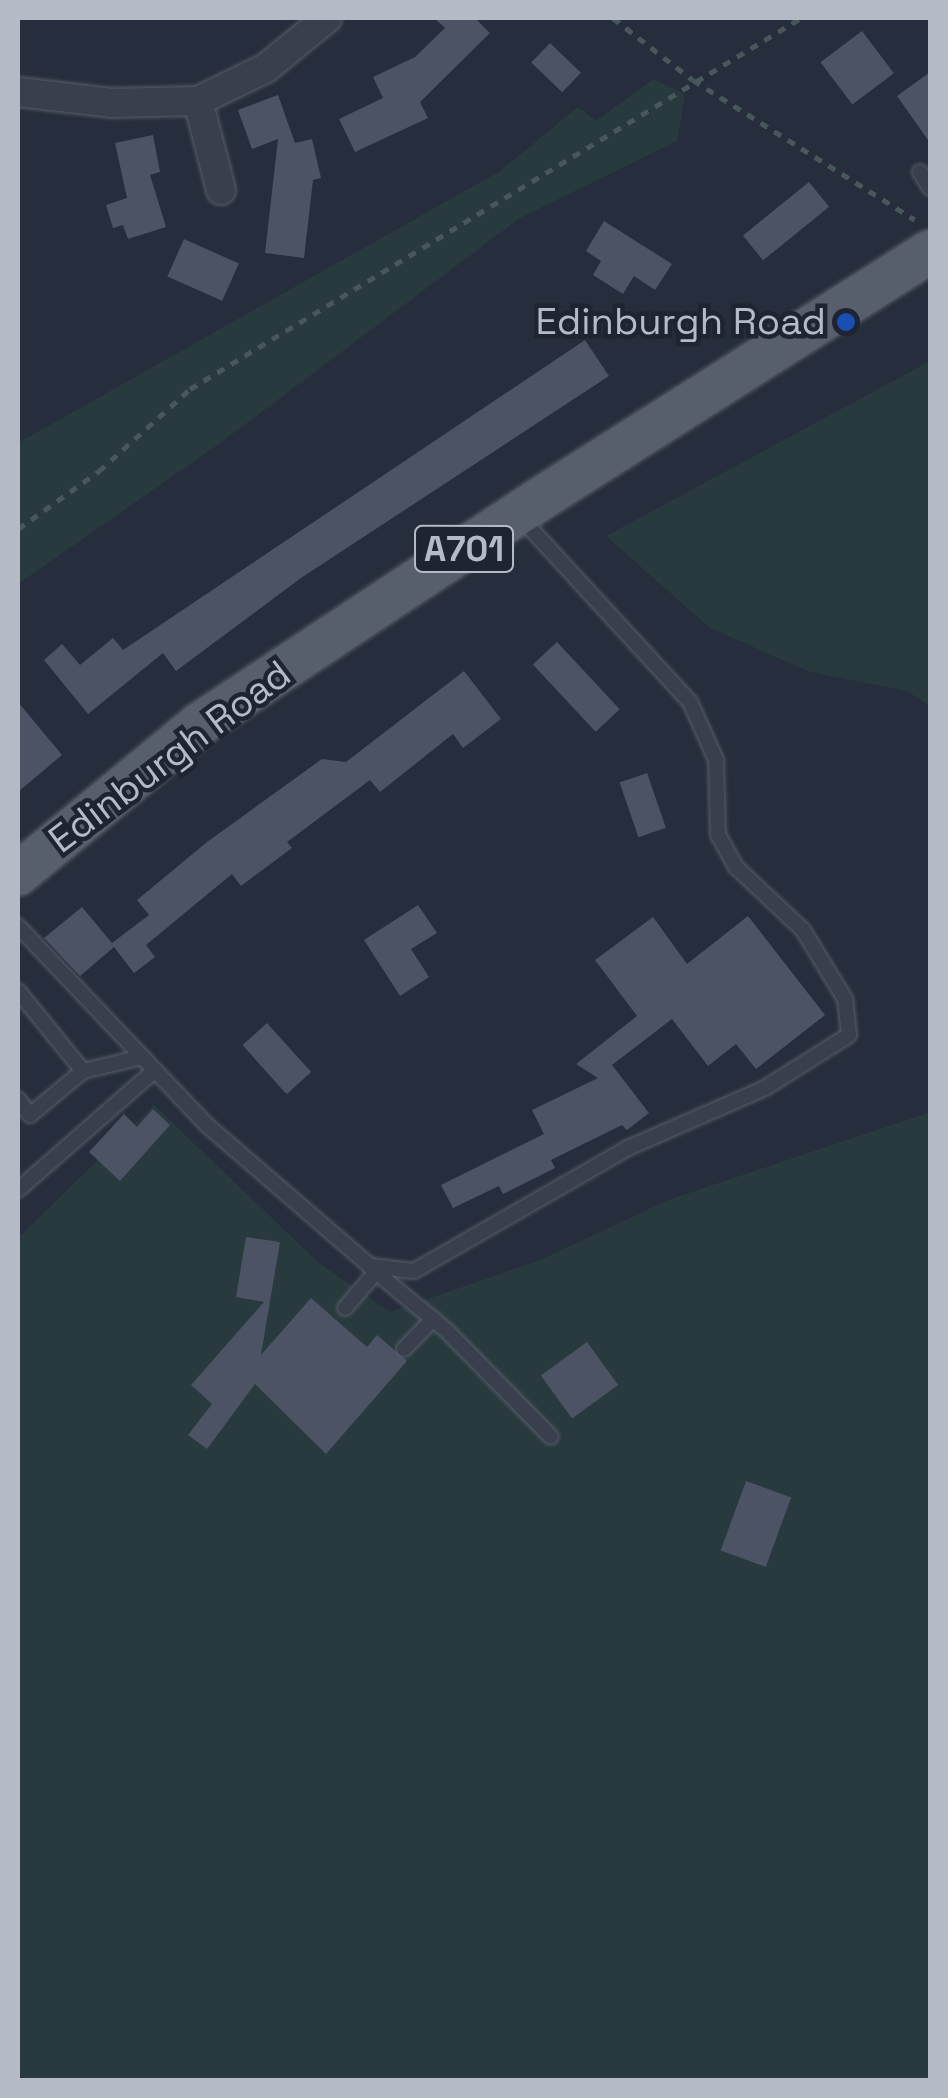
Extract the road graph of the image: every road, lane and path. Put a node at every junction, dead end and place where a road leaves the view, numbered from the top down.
1 (328, 18) edge
2 (612, 18) edge
3 (800, 18) edge
4 (693, 80) junction
5 (18, 92) edge
6 (198, 101) junction
7 (920, 172) dead end
8 (930, 188) edge
9 (221, 190) dead end
10 (930, 229) edge
11 (930, 252) edge
12 (517, 514) junction
13 (18, 529) edge
14 (18, 874) edge
15 (18, 926) edge
16 (18, 991) edge
17 (142, 1057) junction
18 (154, 1070) junction
19 (83, 1071) junction
20 (18, 1099) edge
21 (18, 1190) edge
22 (373, 1269) junction
23 (346, 1308) dead end
24 (432, 1319) junction
25 (404, 1349) dead end
26 (551, 1437) dead end

1 - 6 street
2 - 4 path
3 - 4 path
4 - 10 path
4 - 13 path
5 - 6 street
6 - 9 street
7 - 8 lane
11 - 12 main road, Edinburgh Road / A701
12 - 14 main road, Edinburgh Road / A701
12 - 22 lane
15 - 17 lane
16 - 19 lane
17 - 18 lane
17 - 19 lane
18 - 21 lane
18 - 22 lane
19 - 20 lane
22 - 23 lane
22 - 24 lane
24 - 25 lane
24 - 26 lane

